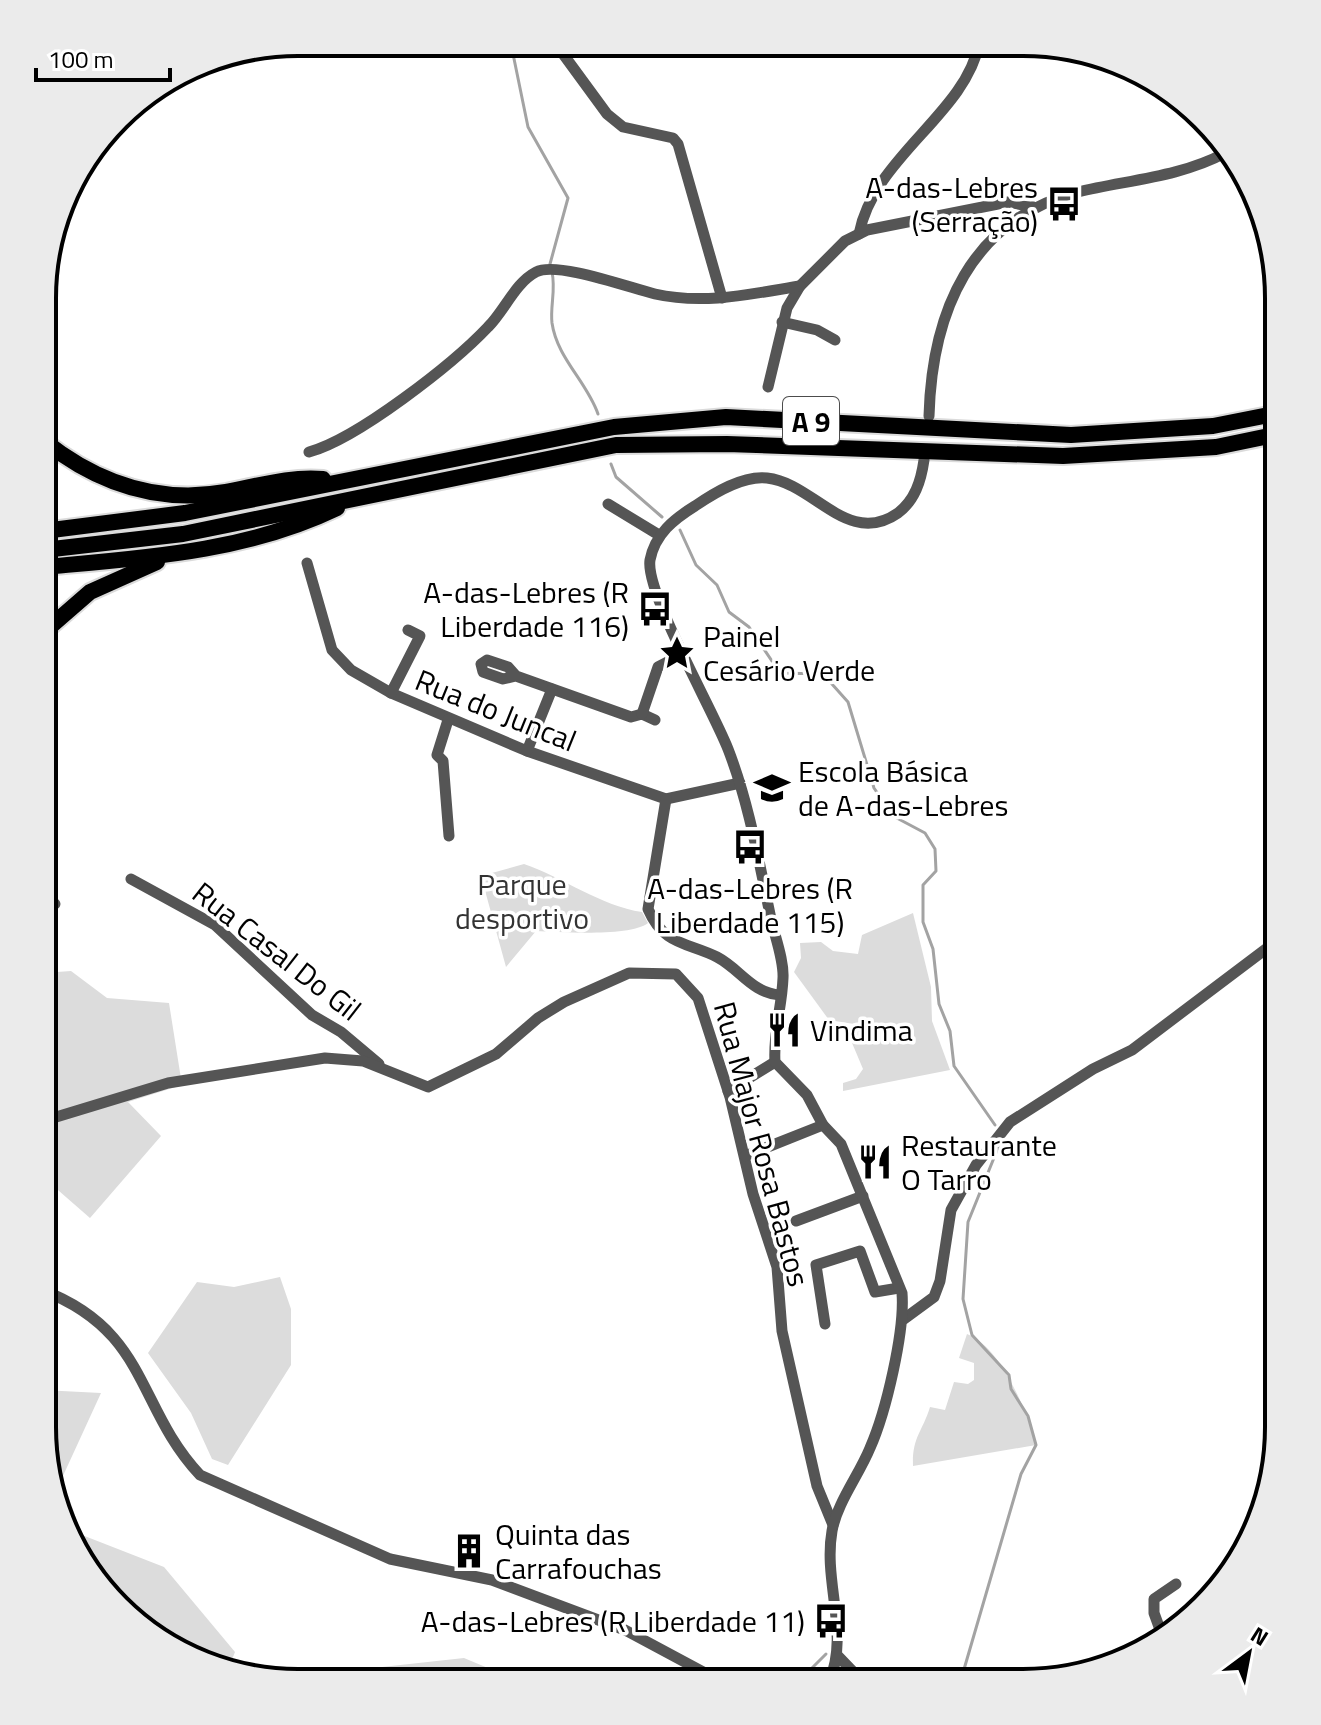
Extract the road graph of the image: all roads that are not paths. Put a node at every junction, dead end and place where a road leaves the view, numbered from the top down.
1 (565, 56) edge
2 (974, 56) edge
3 (1219, 156) edge
4 (1033, 207) junction
5 (859, 234) junction
6 (800, 286) junction
7 (722, 298) junction
8 (782, 322) junction
9 (835, 340) dead end
10 (768, 387) dead end
11 (929, 416) dead end
12 (1265, 416) edge
13 (1265, 437) edge
14 (56, 449) edge
15 (309, 452) dead end
16 (924, 460) dead end
17 (343, 480) junction
18 (360, 497) junction
19 (608, 504) dead end
20 (56, 529) edge
21 (659, 535) junction
22 (56, 549) edge
23 (184, 551) junction
24 (307, 563) dead end
25 (56, 566) edge
26 (56, 622) edge
27 (408, 630) dead end
28 (685, 653) junction
29 (516, 676) dead end
30 (552, 689) junction
31 (391, 693) junction
32 (642, 714) junction
33 (448, 720) junction
34 (655, 720) dead end
35 (527, 751) junction
36 (740, 783) junction
37 (666, 799) junction
38 (449, 836) dead end
39 (131, 879) dead end
40 (1264, 950) edge
41 (780, 995) junction
42 (775, 1062) junction
43 (386, 1071) junction
44 (728, 1091) junction
45 (56, 1117) edge
46 (823, 1125) junction
47 (745, 1156) junction
48 (863, 1196) junction
49 (796, 1221) dead end
50 (899, 1288) junction
51 (56, 1297) edge
52 (904, 1319) junction
53 (825, 1324) dead end
54 (833, 1525) junction
55 (1176, 1584) dead end
56 (1159, 1627) edge
57 (838, 1656) junction
58 (703, 1669) edge
59 (834, 1669) edge
60 (852, 1669) edge

1 - 7 street
2 - 5 street
3 - 4 street
4 - 5 street
4 - 11 street
5 - 6 street
6 - 7 street
6 - 8 street
7 - 15 street
8 - 9 street
8 - 10 street
12 - 17 highway, A 9
13 - 18 highway, A 9
14 - 17 highway
16 - 21 street
17 - 20 highway, A 9
18 - 22 highway, A 9
18 - 23 highway
19 - 21 street
21 - 28 street
23 - 25 highway
23 - 26 highway
24 - 31 street, Rua do Juncal
27 - 31 street
28 - 32 street
28 - 36 street
29 - 30 street
30 - 32 street
30 - 35 street
31 - 33 street, Rua do Juncal
32 - 34 street
33 - 35 street, Rua do Juncal
33 - 38 street
35 - 37 street, Rua do Juncal
36 - 37 street
36 - 41 street
37 - 41 street
39 - 43 street, Rua Casal Do Gil
40 - 52 street
41 - 42 street
42 - 44 street
42 - 46 street
43 - 44 street, Rua Major Rosa Bastos
43 - 45 street, Rua Major Rosa Bastos
44 - 47 street, Rua Major Rosa Bastos
46 - 47 street
46 - 48 street
47 - 54 street, Rua Major Rosa Bastos
48 - 49 street
48 - 50 street
50 - 52 street
50 - 53 street
51 - 58 street
52 - 54 street
54 - 57 street
55 - 56 street
57 - 59 street
57 - 60 street

